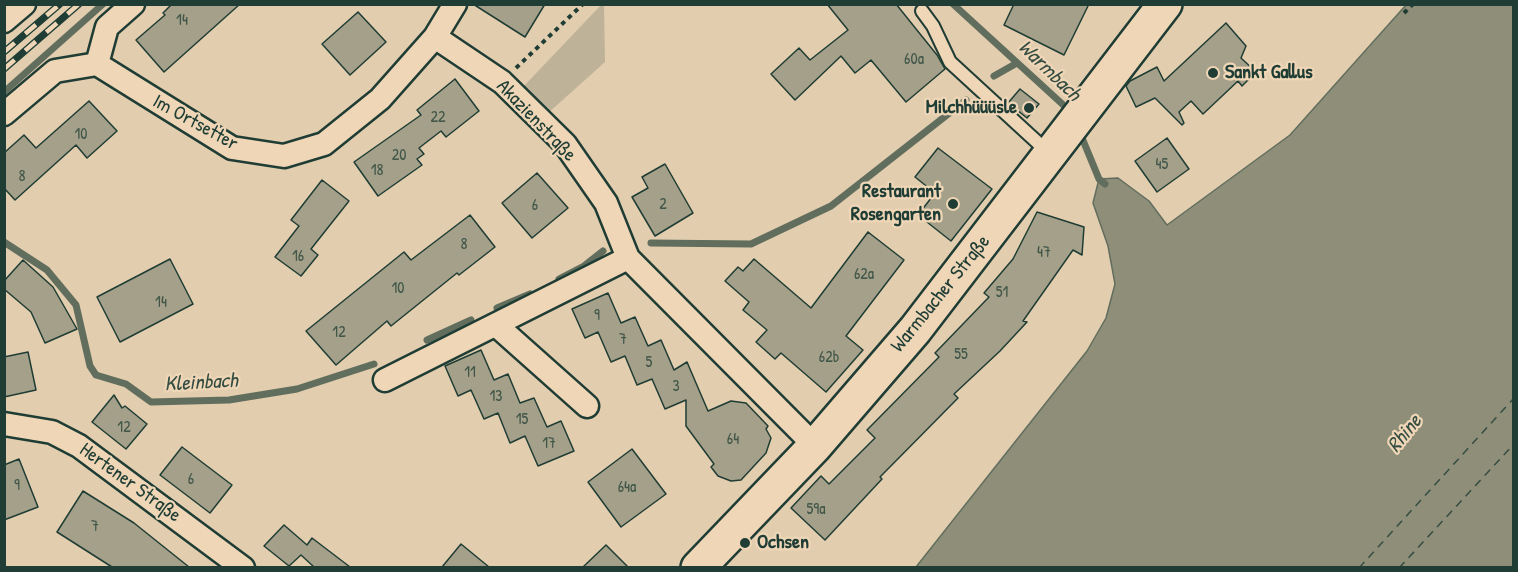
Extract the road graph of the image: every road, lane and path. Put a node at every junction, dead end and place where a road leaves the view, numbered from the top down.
1 (24, 4) edge
2 (133, 4) edge
3 (455, 4) edge
4 (583, 4) edge
5 (1165, 4) edge
6 (1412, 5) edge
7 (922, 11) dead end
8 (1404, 13) dead end
9 (4, 21) edge
10 (435, 37) junction
11 (97, 64) junction
12 (502, 82) junction
13 (4, 114) edge
14 (1056, 146) junction
15 (628, 258) junction
16 (496, 325) junction
17 (385, 380) dead end
18 (587, 406) dead end
19 (4, 424) edge
20 (815, 446) junction
21 (243, 567) edge
22 (698, 567) edge

1 - 9 street
2 - 11 street
3 - 10 street, Im Ortsetter
4 - 12 path
5 - 14 main road, Warmbacher Straße
6 - 8 path
7 - 14 lane
10 - 11 street, Im Ortsetter
10 - 12 street, Akazienstraße
11 - 13 street
12 - 15 street, Akazienstraße
14 - 20 main road, Warmbacher Straße
15 - 16 street
15 - 20 street, Akazienstraße
16 - 17 street
16 - 18 street
19 - 21 street, Hertener Straße
20 - 22 main road, Warmbacher Straße

